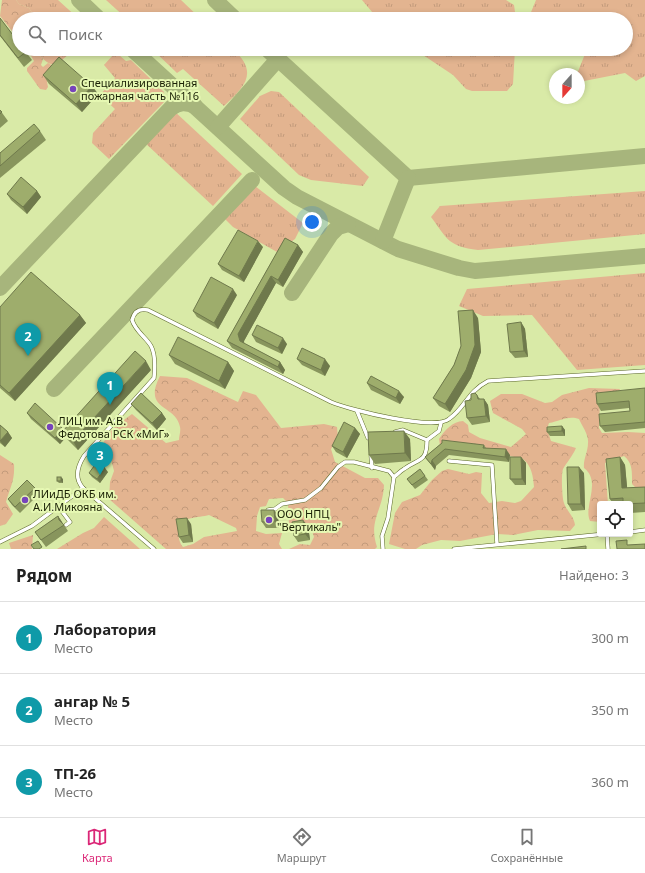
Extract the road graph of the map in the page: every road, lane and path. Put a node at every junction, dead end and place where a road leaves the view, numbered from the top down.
1 (645, 371) edge
2 (357, 410) junction
3 (405, 420) junction
4 (441, 423) junction
5 (403, 430) junction
6 (389, 433) edge
7 (375, 436) edge
8 (368, 438) junction
9 (427, 440) junction
10 (369, 446) edge
11 (370, 453) edge
12 (449, 461) dead end
13 (372, 468) junction
14 (394, 478) junction
15 (83, 488) junction
16 (58, 506) junction
17 (264, 510) edge
18 (66, 525) dead end
19 (645, 530) edge
20 (633, 532) edge
21 (597, 535) edge
22 (606, 537) edge
23 (0, 542) edge
24 (497, 544) junction
25 (490, 547) edge
26 (471, 548) edge
27 (154, 549) edge
28 (383, 549) edge
29 (454, 549) edge
30 (608, 549) edge

1 - 4 lane
2 - 3 lane
2 - 8 lane
2 - 15 lane
3 - 4 lane
3 - 5 lane
4 - 9 lane
5 - 6 lane
5 - 9 lane
7 - 8 lane
8 - 10 lane
9 - 14 lane
11 - 13 lane
12 - 24 lane
13 - 14 lane
13 - 17 lane
14 - 28 lane
15 - 16 lane
15 - 27 lane
16 - 18 lane
16 - 23 lane
19 - 20 lane
21 - 24 lane
22 - 30 lane
24 - 25 lane
25 - 26 lane
26 - 29 lane

